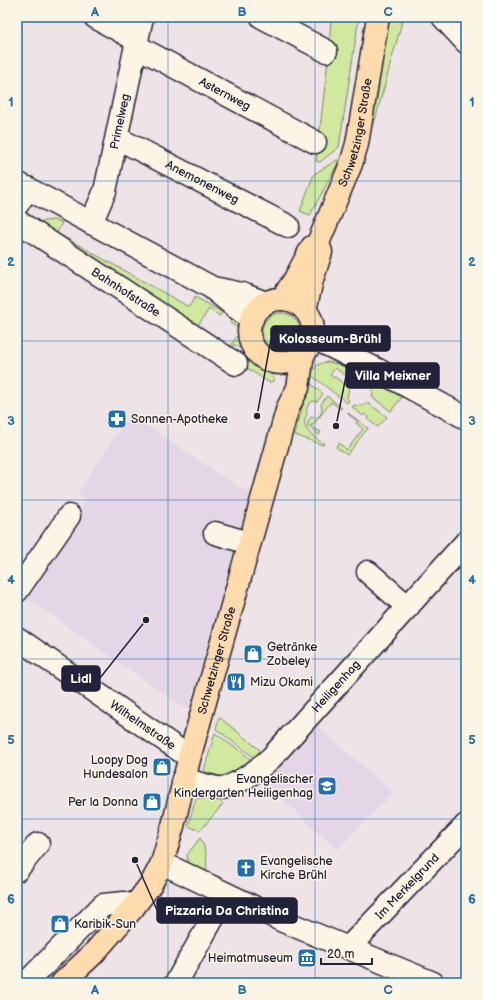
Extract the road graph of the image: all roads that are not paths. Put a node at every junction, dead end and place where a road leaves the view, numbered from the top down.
1 (95, 17) edge
2 (142, 17) edge
3 (262, 17) edge
4 (378, 17) edge
5 (443, 17) edge
6 (466, 42) edge
7 (136, 43) junction
8 (326, 51) dead end
9 (117, 138) junction
10 (315, 142) dead end
11 (21, 192) edge
12 (17, 221) edge
13 (91, 223) junction
14 (288, 226) dead end
15 (318, 243) junction
16 (266, 307) junction
17 (305, 310) junction
18 (308, 346) junction
19 (276, 363) junction
20 (236, 364) dead end
21 (288, 407) junction
22 (466, 418) edge
23 (70, 516) dead end
24 (215, 533) dead end
25 (466, 542) edge
26 (249, 543) junction
27 (368, 572) dead end
28 (17, 591) edge
29 (408, 607) junction
30 (17, 638) edge
31 (190, 755) junction
32 (184, 779) junction
33 (466, 825) edge
34 (38, 844) dead end
35 (162, 863) junction
36 (17, 870) edge
37 (226, 894) junction
38 (132, 908) junction
39 (349, 947) junction
40 (26, 983) edge
41 (62, 983) edge
42 (176, 983) edge
43 (433, 983) edge

1 - 7 street, Asternweg
2 - 7 street, Primelweg
3 - 8 street
4 - 15 main road, Schwetzinger Straße
5 - 6 street
7 - 9 street, Primelweg
7 - 10 street, Asternweg
9 - 13 street, Primelweg
9 - 14 street, Anemonenweg
11 - 13 street
12 - 20 street, Bahnhofstraße
13 - 16 street
15 - 16 main road, Schwetzinger Straße
15 - 17 main road, Schwetzinger Straße
16 - 17 main road
16 - 19 main road
17 - 18 main road
18 - 19 main road
18 - 21 main road, Schwetzinger Straße
18 - 22 street
19 - 21 main road, Schwetzinger Straße
21 - 26 main road, Schwetzinger Straße
23 - 28 street
24 - 26 street
25 - 29 street, Heiligenhag
26 - 31 main road, Schwetzinger Straße
27 - 29 street
29 - 32 street, Heiligenhag
30 - 31 street, Wilhelmstraße
31 - 32 main road, Schwetzinger Straße
32 - 35 main road, Schwetzinger Straße
33 - 39 street, Im Merkelgrund
34 - 36 street
35 - 37 street
35 - 38 main road, Schwetzinger Straße
37 - 39 street
37 - 42 street
38 - 40 street
38 - 41 main road, Schwetzinger Straße
39 - 43 street

